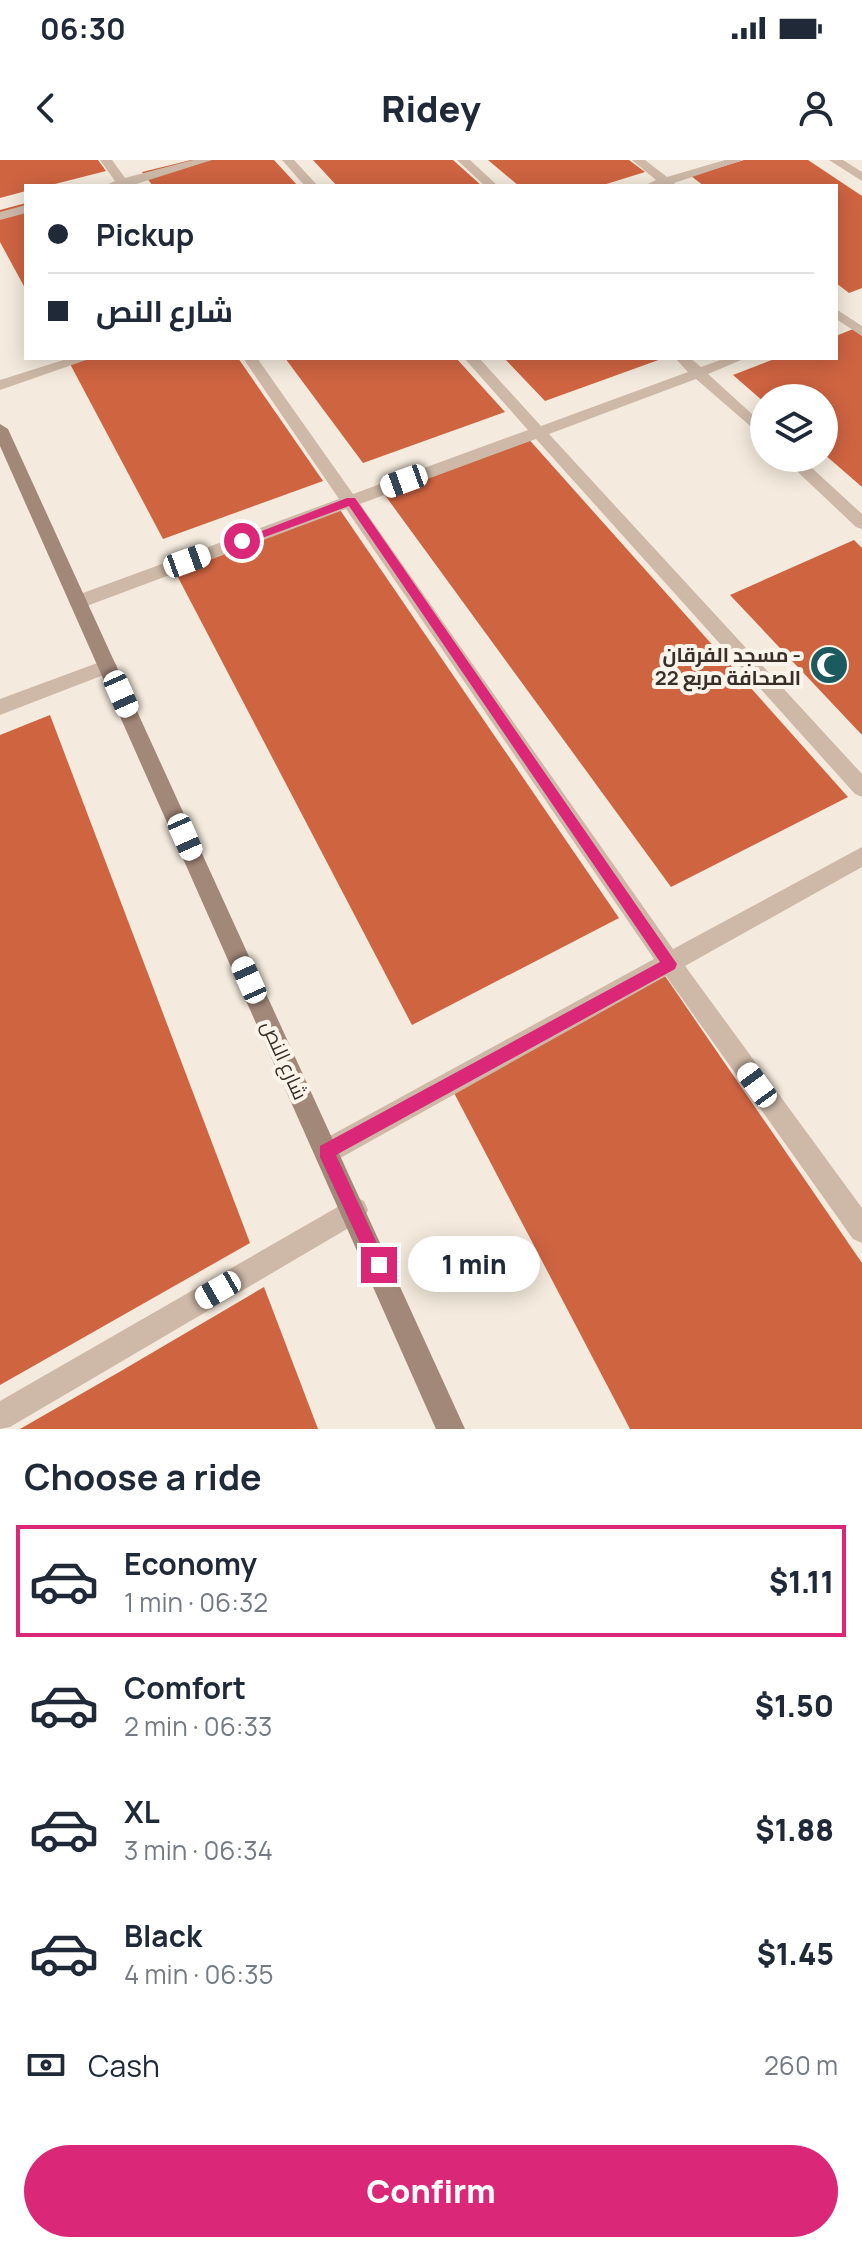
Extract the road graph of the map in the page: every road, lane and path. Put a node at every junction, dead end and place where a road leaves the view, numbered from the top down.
1 (106, 160) edge
2 (206, 160) edge
3 (288, 160) edge
4 (463, 160) edge
5 (638, 160) edge
6 (737, 160) edge
7 (835, 160) edge
8 (862, 177) edge
9 (118, 184) edge
10 (122, 184) edge
11 (310, 184) edge
12 (490, 184) edge
13 (668, 184) edge
14 (24, 210) edge
15 (0, 216) edge
16 (862, 313) edge
17 (839, 318) edge
18 (862, 332) edge
19 (79, 360) edge
20 (251, 360) edge
21 (473, 360) edge
22 (684, 360) edge
23 (734, 360) edge
24 (698, 373) junction
25 (0, 385) edge
26 (750, 420) edge
27 (0, 429) edge
28 (538, 432) junction
29 (806, 472) edge
30 (351, 501) junction
31 (862, 523) edge
32 (78, 602) junction
33 (108, 666) junction
34 (0, 707) edge
35 (862, 788) edge
36 (862, 856) edge
37 (670, 964) junction
38 (326, 1152) junction
39 (355, 1210) junction
40 (862, 1230) edge
41 (0, 1417) edge
42 (451, 1429) edge

1 - 9 street
2 - 10 street
3 - 11 street
4 - 12 street
5 - 13 street
6 - 13 street
7 - 8 street
14 - 15 street
16 - 17 street
17 - 18 street
19 - 25 street
20 - 30 street
21 - 28 street
22 - 24 street
23 - 24 street
24 - 26 street
24 - 28 street
27 - 32 street, شارع النص
28 - 30 street
28 - 35 street
29 - 31 street
30 - 32 street
30 - 37 street
32 - 33 street, شارع النص
33 - 34 street
33 - 38 street, شارع النص
36 - 37 street
37 - 38 street
37 - 40 street
38 - 39 street, شارع النص
39 - 41 street
39 - 42 street, شارع النص

